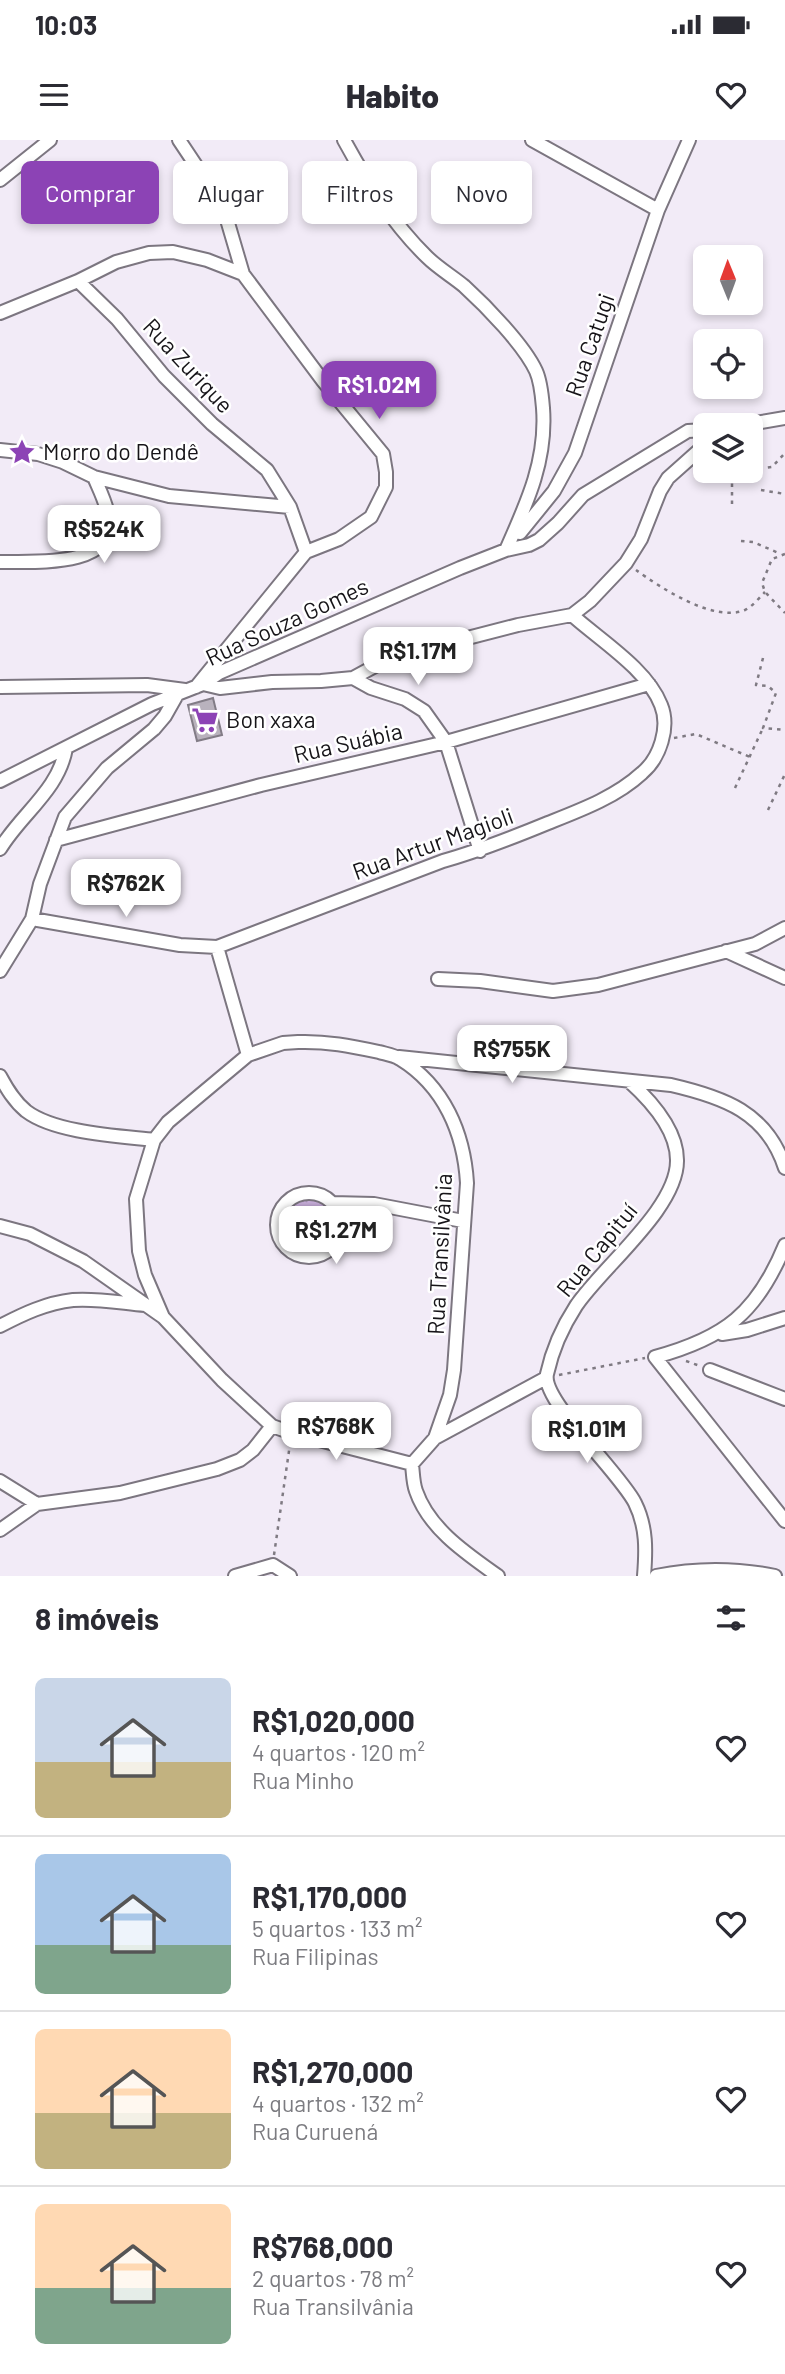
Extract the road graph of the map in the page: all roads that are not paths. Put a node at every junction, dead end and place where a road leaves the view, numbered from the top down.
1 (50, 140) edge
2 (180, 140) edge
3 (344, 140) edge
4 (532, 140) edge
5 (689, 140) edge
6 (0, 180) edge
7 (658, 211) junction
8 (243, 274) junction
9 (79, 281) junction
10 (0, 313) edge
11 (785, 418) edge
12 (763, 422) edge
13 (693, 431) edge
14 (0, 450) edge
15 (693, 456) edge
16 (94, 477) junction
17 (290, 507) junction
18 (506, 550) junction
19 (306, 552) junction
20 (0, 562) edge
21 (572, 615) junction
22 (353, 678) junction
23 (649, 684) junction
24 (0, 687) edge
25 (191, 689) junction
26 (446, 742) junction
27 (66, 747) junction
28 (0, 781) edge
29 (55, 839) junction
30 (0, 849) edge
31 (480, 851) junction
32 (32, 919) junction
33 (785, 928) edge
34 (217, 947) junction
35 (726, 951) junction
36 (0, 971) edge
37 (785, 978) edge
38 (438, 979) dead end
39 (248, 1055) junction
40 (398, 1057) junction
41 (0, 1076) edge
42 (629, 1081) junction
43 (154, 1140) junction
44 (785, 1168) edge
45 (332, 1203) junction
46 (463, 1221) junction
47 (0, 1226) edge
48 (785, 1245) edge
49 (146, 1305) junction
50 (163, 1317) junction
51 (785, 1318) edge
52 (0, 1326) edge
53 (718, 1334) junction
54 (710, 1370) road end
55 (546, 1378) junction
56 (785, 1399) edge
57 (272, 1426) junction
58 (435, 1438) junction
59 (412, 1464) junction
60 (0, 1481) edge
61 (37, 1504) junction
62 (785, 1521) edge
63 (0, 1530) edge
64 (235, 1576) edge
65 (290, 1576) edge
66 (498, 1576) edge
67 (653, 1576) edge
68 (775, 1576) edge

1 - 6 street
2 - 8 street
3 - 18 street
4 - 7 street
5 - 7 street, Rua Catugi
7 - 18 street, Rua Catugi
8 - 9 street
8 - 19 street
9 - 10 street
9 - 17 street, Rua Zurique
11 - 12 street
13 - 18 street, Rua Souza Gomes
14 - 16 street
15 - 21 street
16 - 17 street
16 - 20 street
17 - 19 street, Rua Zurique
18 - 25 street, Rua Souza Gomes
19 - 25 street
21 - 22 street
21 - 23 street
22 - 25 street
22 - 26 street
23 - 26 street, Rua Suábia
23 - 31 street, Rua Artur Magioli
24 - 25 street
25 - 27 street, Rua Souza Gomes
25 - 29 street
26 - 29 street, Rua Suábia
26 - 31 street
27 - 28 street, Rua Souza Gomes
27 - 30 street
29 - 32 street
31 - 34 street, Rua Artur Magioli
32 - 34 street, Rua Artur Magioli
32 - 36 street
33 - 35 street
34 - 39 street
35 - 37 street
35 - 38 street
39 - 40 street, Rua Transilvânia
39 - 43 street, Rua Transilvânia
40 - 42 street
40 - 46 street, Rua Transilvânia
41 - 43 street
42 - 44 street
42 - 55 street, Rua Capituí
43 - 50 street, Rua Transilvânia
45 - 45 street
45 - 46 street
46 - 58 street, Rua Transilvânia
47 - 49 street
48 - 53 street
49 - 50 street
49 - 52 street
50 - 57 street, Rua Transilvânia
51 - 53 street
53 - 62 street
54 - 56 street
55 - 58 street
55 - 67 street
57 - 59 street, Rua Transilvânia
57 - 61 street
58 - 59 street, Rua Transilvânia
59 - 66 street
60 - 61 street
61 - 63 street
64 - 65 street
67 - 68 street

